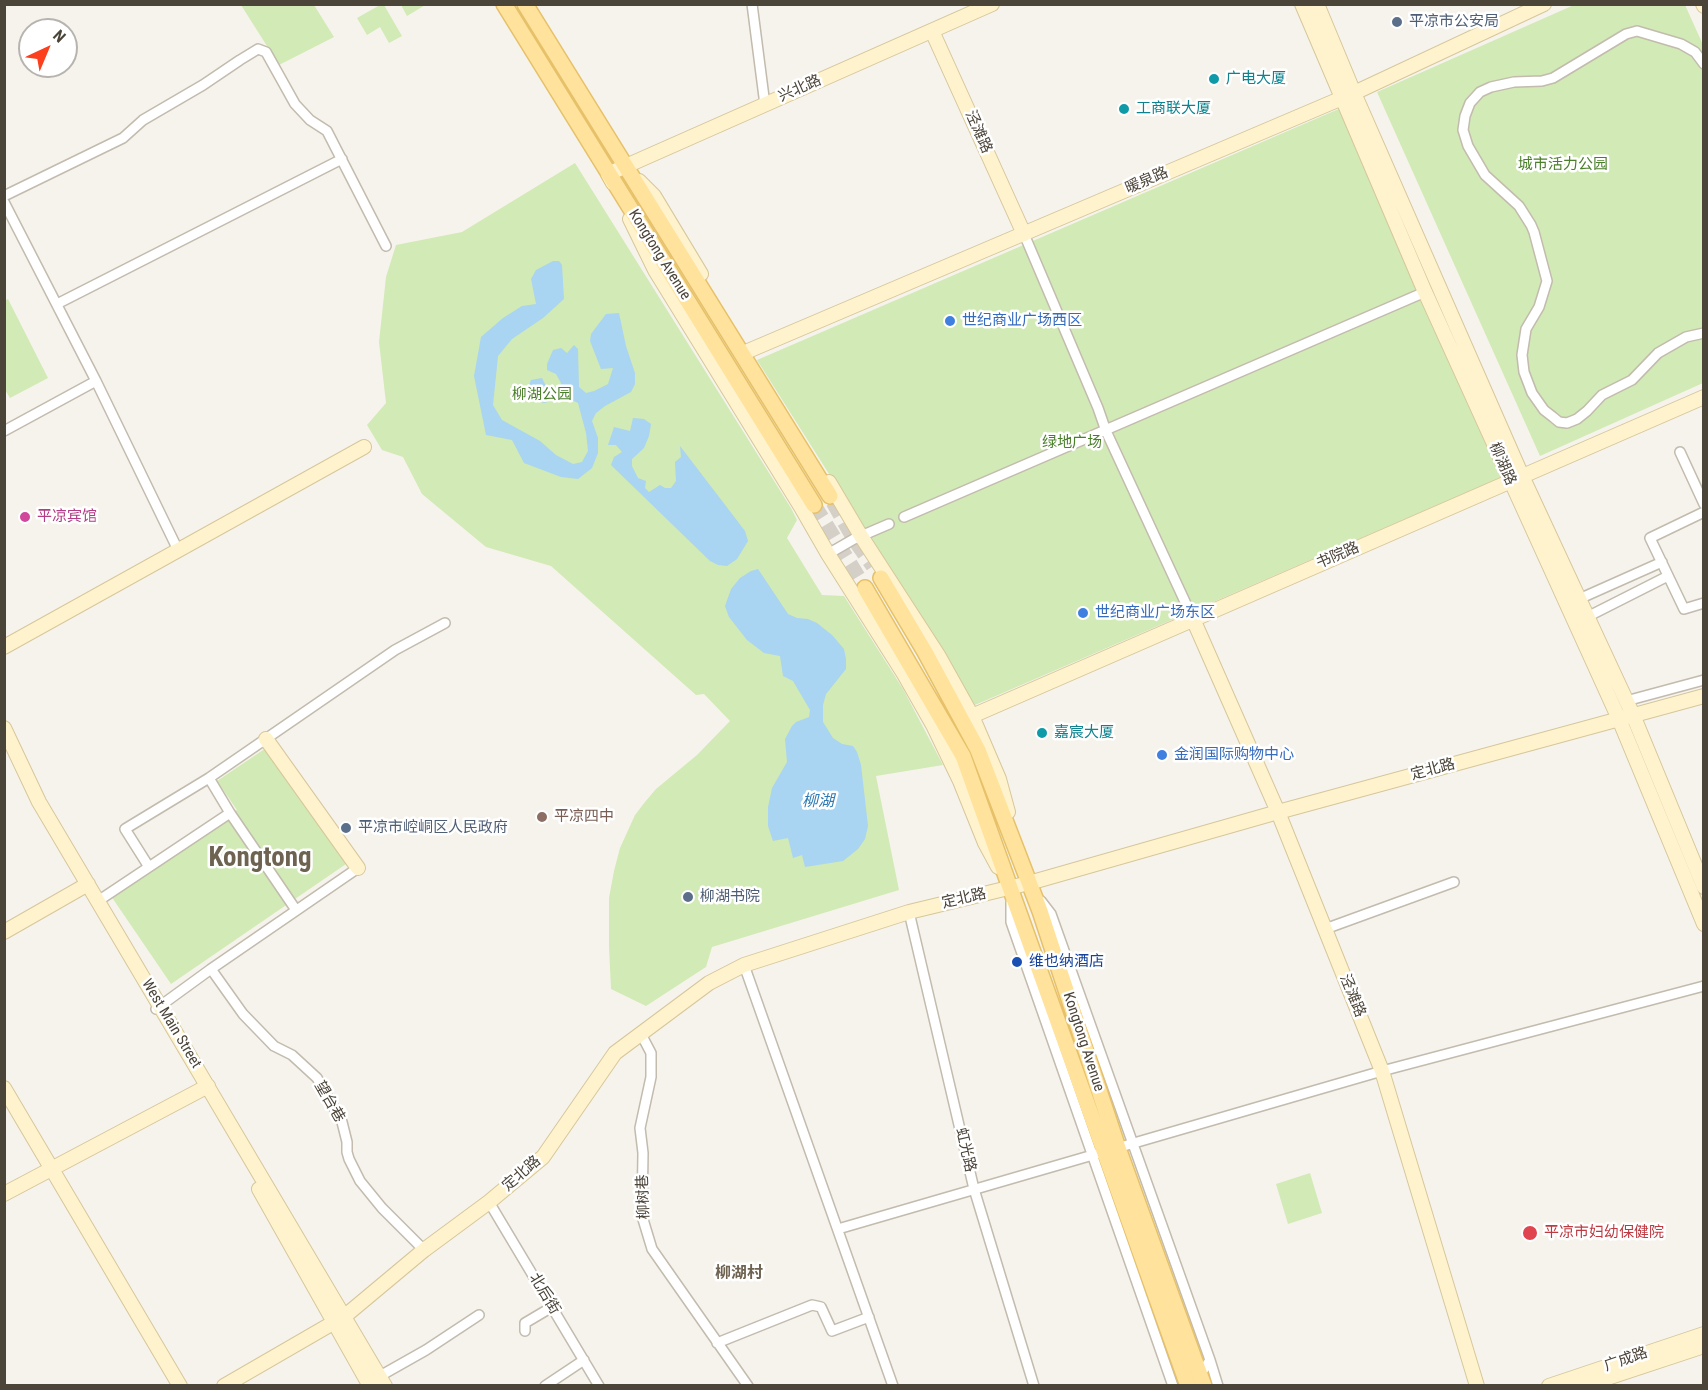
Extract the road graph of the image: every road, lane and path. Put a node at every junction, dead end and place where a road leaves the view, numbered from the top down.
1 (504, 4) edge
2 (525, 4) edge
3 (752, 4) edge
4 (992, 4) edge
5 (1302, 4) edge
6 (1317, 4) edge
7 (1544, 4) edge
8 (932, 31) junction
9 (1704, 63) edge
10 (1348, 96) junction
11 (765, 105) junction
12 (342, 159) junction
13 (625, 167) junction
14 (608, 174) junction
15 (4, 196) edge
16 (4, 202) edge
17 (1024, 234) junction
18 (386, 246) dead end
19 (1425, 292) junction
20 (57, 304) junction
21 (1704, 333) edge
22 (748, 351) junction
23 (96, 381) junction
24 (1704, 397) edge
25 (4, 431) edge
26 (1106, 431) junction
27 (364, 447) dead end
28 (1680, 452) dead end
29 (1516, 479) junction
30 (830, 496) tunnel mouth
31 (1704, 504) edge
32 (814, 505) tunnel mouth
33 (1704, 512) edge
34 (904, 517) dead end
35 (889, 524) dead end
36 (861, 536) junction
37 (178, 550) junction
38 (828, 554) junction
39 (1662, 562) junction
40 (1668, 576) junction
41 (881, 578) tunnel mouth
42 (865, 588) tunnel mouth
43 (1579, 599) junction
44 (1704, 603) edge
45 (1587, 617) junction
46 (1193, 619) junction
47 (445, 623) dead end
48 (4, 647) edge
49 (1704, 680) edge
50 (1704, 696) edge
51 (1626, 701) junction
52 (972, 716) junction
53 (1626, 717) junction
54 (4, 728) edge
55 (266, 739) junction
56 (4, 744) edge
57 (209, 778) junction
58 (1278, 812) junction
59 (230, 813) junction
60 (149, 867) junction
61 (358, 868) joint
62 (1454, 882) dead end
63 (1029, 883) junction
64 (85, 885) junction
65 (1704, 887) edge
66 (1011, 888) junction
67 (98, 901) junction
68 (296, 910) junction
69 (909, 912) junction
70 (1704, 924) edge
71 (1325, 929) junction
72 (4, 932) edge
73 (744, 965) junction
74 (211, 969) junction
75 (1704, 986) edge
76 (157, 1008) junction
77 (641, 1034) junction
78 (1382, 1071) junction
79 (205, 1087) junction
80 (4, 1088) edge
81 (1134, 1143) junction
82 (1105, 1152) junction
83 (53, 1169) junction
84 (974, 1190) junction
85 (4, 1194) edge
86 (489, 1202) junction
87 (838, 1229) junction
88 (424, 1250) junction
89 (552, 1307) junction
90 (479, 1315) dead end
91 (869, 1317) junction
92 (340, 1319) junction
93 (525, 1331) dead end
94 (1704, 1334) edge
95 (717, 1343) junction
96 (1704, 1346) edge
97 (584, 1360) junction
98 (1210, 1360) junction
99 (378, 1382) edge
100 (1197, 1382) edge
101 (180, 1386) edge
102 (224, 1386) edge
103 (545, 1386) edge
104 (599, 1386) edge
105 (748, 1386) edge
106 (893, 1386) edge
107 (1034, 1386) edge
108 (1173, 1386) edge
109 (1218, 1386) edge
110 (1477, 1386) edge
111 (1549, 1386) edge
112 (1583, 1386) edge

1 - 14 main road, Kongtong Avenue
2 - 13 main road, Kongtong Avenue
3 - 11 street
4 - 8 street, 兴北路
5 - 10 street, 柳湖路
6 - 10 street, 柳湖路
7 - 10 street, 暖泉路
8 - 11 street, 兴北路
8 - 17 street, 泾滩路
9 - 21 street
10 - 17 street, 暖泉路
10 - 19 street, 柳湖路
10 - 29 street, 柳湖路
11 - 13 street, 兴北路
12 - 15 street
12 - 18 street
12 - 20 street
13 - 14 street, 兴北路
13 - 22 street
13 - 30 main road, Kongtong Avenue
14 - 32 main road, Kongtong Avenue
14 - 38 street
16 - 20 street
17 - 22 street, 暖泉路
17 - 26 street
19 - 26 street
19 - 29 street, 柳湖路
20 - 23 street
22 - 36 street
23 - 25 street
23 - 37 street
24 - 29 street, 书院路
26 - 34 street
26 - 46 street
27 - 37 street
28 - 31 street
29 - 43 street, 柳湖路
29 - 46 street, 书院路
29 - 53 street, 柳湖路
33 - 39 street
35 - 36 street
36 - 38 street
36 - 52 street
37 - 48 street
38 - 66 street
39 - 40 street
39 - 43 street
40 - 44 street
40 - 45 street
41 - 63 main road, Kongtong Avenue
42 - 66 main road, Kongtong Avenue
43 - 45 street, 柳湖路
45 - 51 street, 柳湖路
46 - 52 street, 书院路
46 - 58 street, 泾滩路
47 - 55 street
49 - 51 street
50 - 53 street, 定北路
51 - 53 street, 柳湖路
52 - 63 street
53 - 58 street, 定北路
53 - 65 street, 柳湖路
53 - 70 street, 柳湖路
54 - 64 street, West Main Street
55 - 57 street
55 - 61 street
56 - 64 street, West Main Street
57 - 59 street
57 - 60 street
58 - 63 street, 定北路
58 - 71 street, 泾滩路
59 - 60 street
59 - 68 street
60 - 67 street
61 - 68 street
62 - 71 street
63 - 66 street, 定北路
63 - 81 street
63 - 82 main road, Kongtong Avenue
64 - 67 street, West Main Street
64 - 72 street
64 - 76 street, West Main Street
66 - 69 street, 定北路
66 - 82 main road, Kongtong Avenue
67 - 76 street, West Main Street
68 - 74 street
69 - 73 street, 定北路
69 - 84 street, 虹光路
71 - 78 street, 泾滩路
73 - 77 street, 定北路
73 - 87 street
74 - 76 street
74 - 88 street, 望台巷
75 - 78 street
76 - 79 street, West Main Street
77 - 86 street, 定北路
77 - 95 street, 柳树巷
78 - 81 street
78 - 110 street, 泾滩路
79 - 83 street
79 - 92 street, West Main Street
80 - 83 street
81 - 82 street
81 - 98 street
82 - 84 street
82 - 100 main road, Kongtong Avenue
82 - 108 street
83 - 85 street
83 - 101 street
84 - 87 street
84 - 107 street, 虹光路
86 - 88 street, 定北路
86 - 89 street, 北后街
87 - 91 street
88 - 92 street, 定北路
89 - 93 street
89 - 97 street, 北后街
90 - 99 street
91 - 95 street
91 - 106 street
92 - 99 street, West Main Street
92 - 102 street, 定北路
94 - 111 street, 广成路
95 - 105 street, 柳树巷
96 - 112 street, 广成路
97 - 103 street
97 - 104 street, 北后街
98 - 100 street
98 - 109 street

